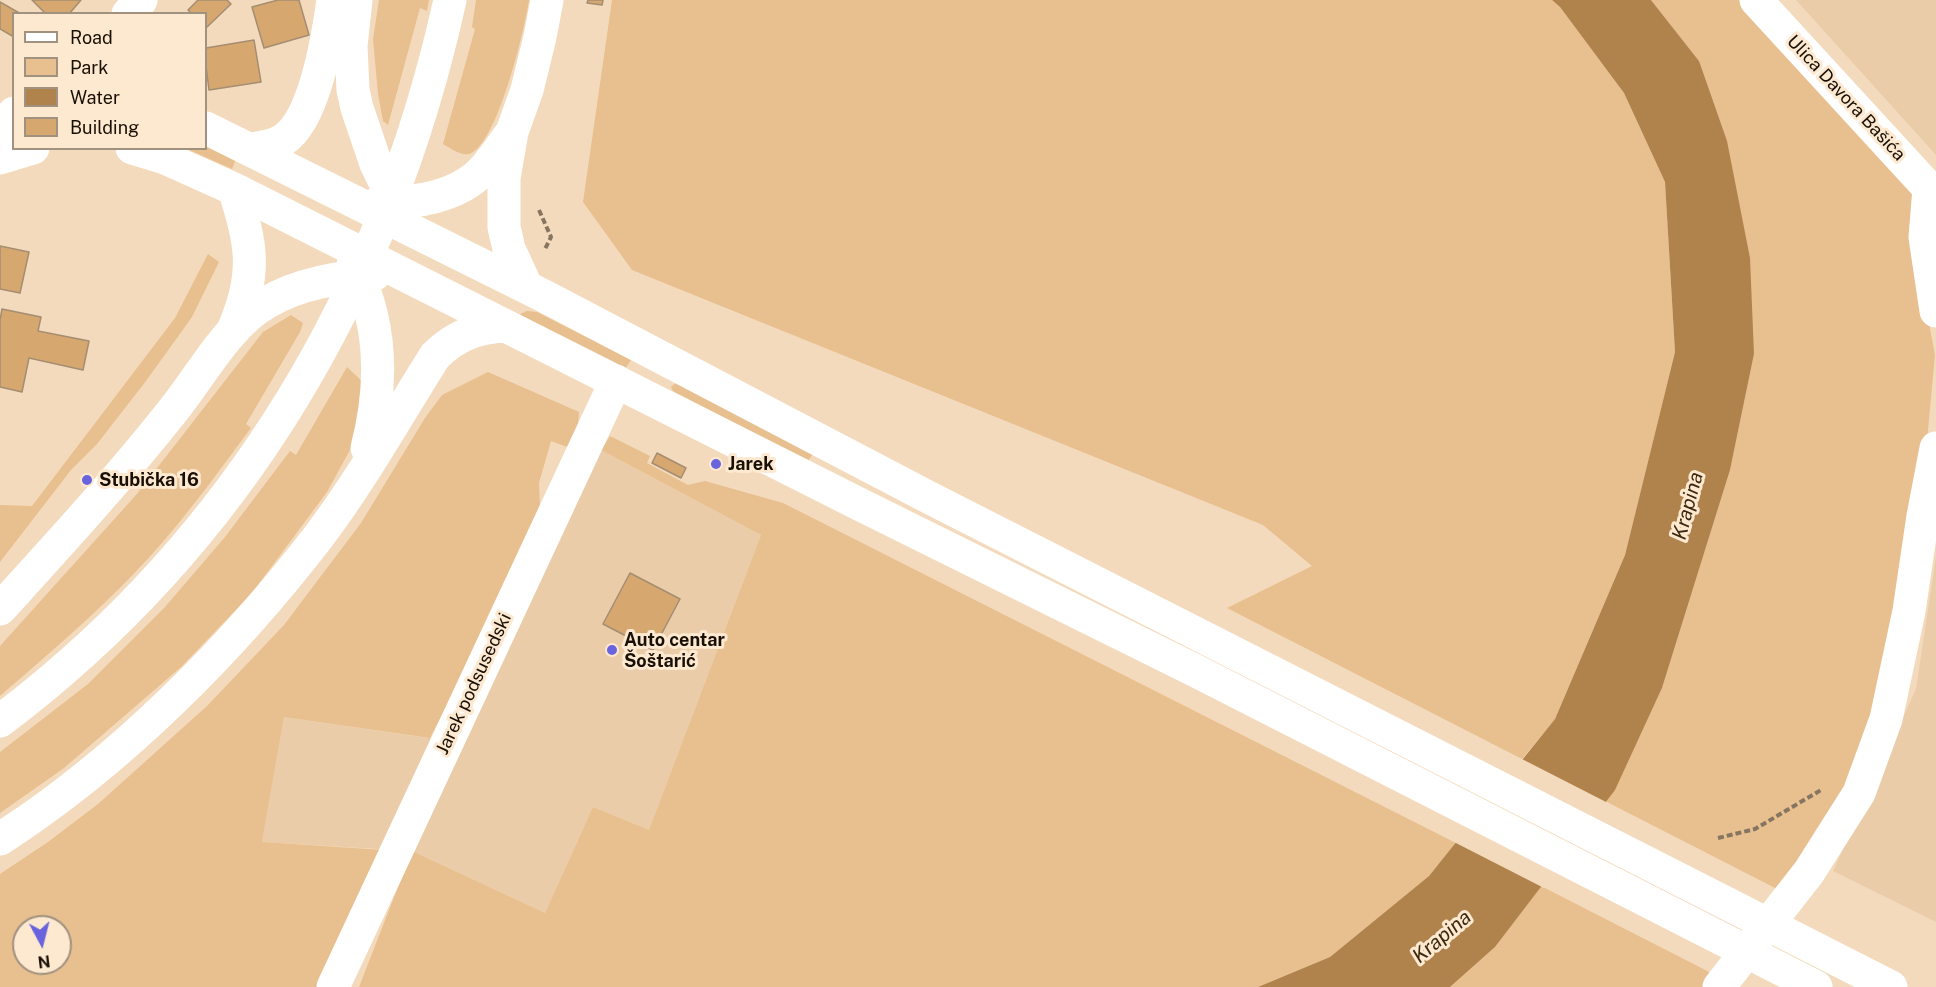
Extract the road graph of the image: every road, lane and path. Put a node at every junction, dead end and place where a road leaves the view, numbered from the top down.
1 (141, 0) edge
2 (333, 0) edge
3 (356, 0) edge
4 (450, 0) edge
5 (547, 0) edge
6 (1756, 0) edge
7 (130, 12) edge
8 (12, 115) edge
9 (0, 128) edge
10 (207, 128) edge
11 (512, 132) junction
12 (26, 150) edge
13 (139, 150) edge
14 (266, 156) junction
15 (0, 158) edge
16 (234, 189) junction
17 (1932, 192) edge
18 (539, 203) dead end
19 (316, 204) junction
20 (362, 204) junction
21 (395, 204) junction
22 (414, 230) junction
23 (342, 243) junction
24 (542, 254) dead end
25 (397, 271) junction
26 (447, 272) junction
27 (358, 275) junction
28 (525, 286) junction
29 (1936, 311) edge
30 (499, 322) junction
31 (234, 330) junction
32 (616, 381) junction
33 (1936, 448) edge
34 (361, 473) junction
35 (0, 609) edge
36 (0, 721) edge
37 (1822, 789) dead end
38 (1718, 838) dead end
39 (0, 839) edge
40 (1878, 981) edge
41 (333, 987) edge
42 (1719, 987) edge
43 (1816, 987) edge

1 - 7 main road
2 - 14 main road
3 - 21 main road
4 - 36 main road
5 - 11 main road
6 - 17 main road, Ulica Davora Bašića
8 - 9 main road
10 - 14 main road
11 - 21 main road
11 - 28 main road
12 - 15 main road
13 - 16 main road
14 - 19 main road
14 - 20 main road
16 - 19 main road
16 - 23 main road
16 - 31 main road
17 - 29 main road
18 - 24 path
19 - 20 main road
19 - 23 main road
20 - 21 main road
20 - 22 main road
21 - 22 main road
22 - 26 main road
22 - 28 main road
23 - 25 main road
23 - 27 main road
25 - 26 main road
25 - 27 main road
25 - 30 main road
26 - 28 main road
26 - 30 main road
27 - 31 main road
27 - 34 main road
28 - 40 main road
30 - 32 main road
30 - 34 main road
31 - 35 main road
32 - 41 main road, Jarek podsusedski
32 - 43 main road
33 - 42 main road
34 - 39 main road
37 - 38 path

